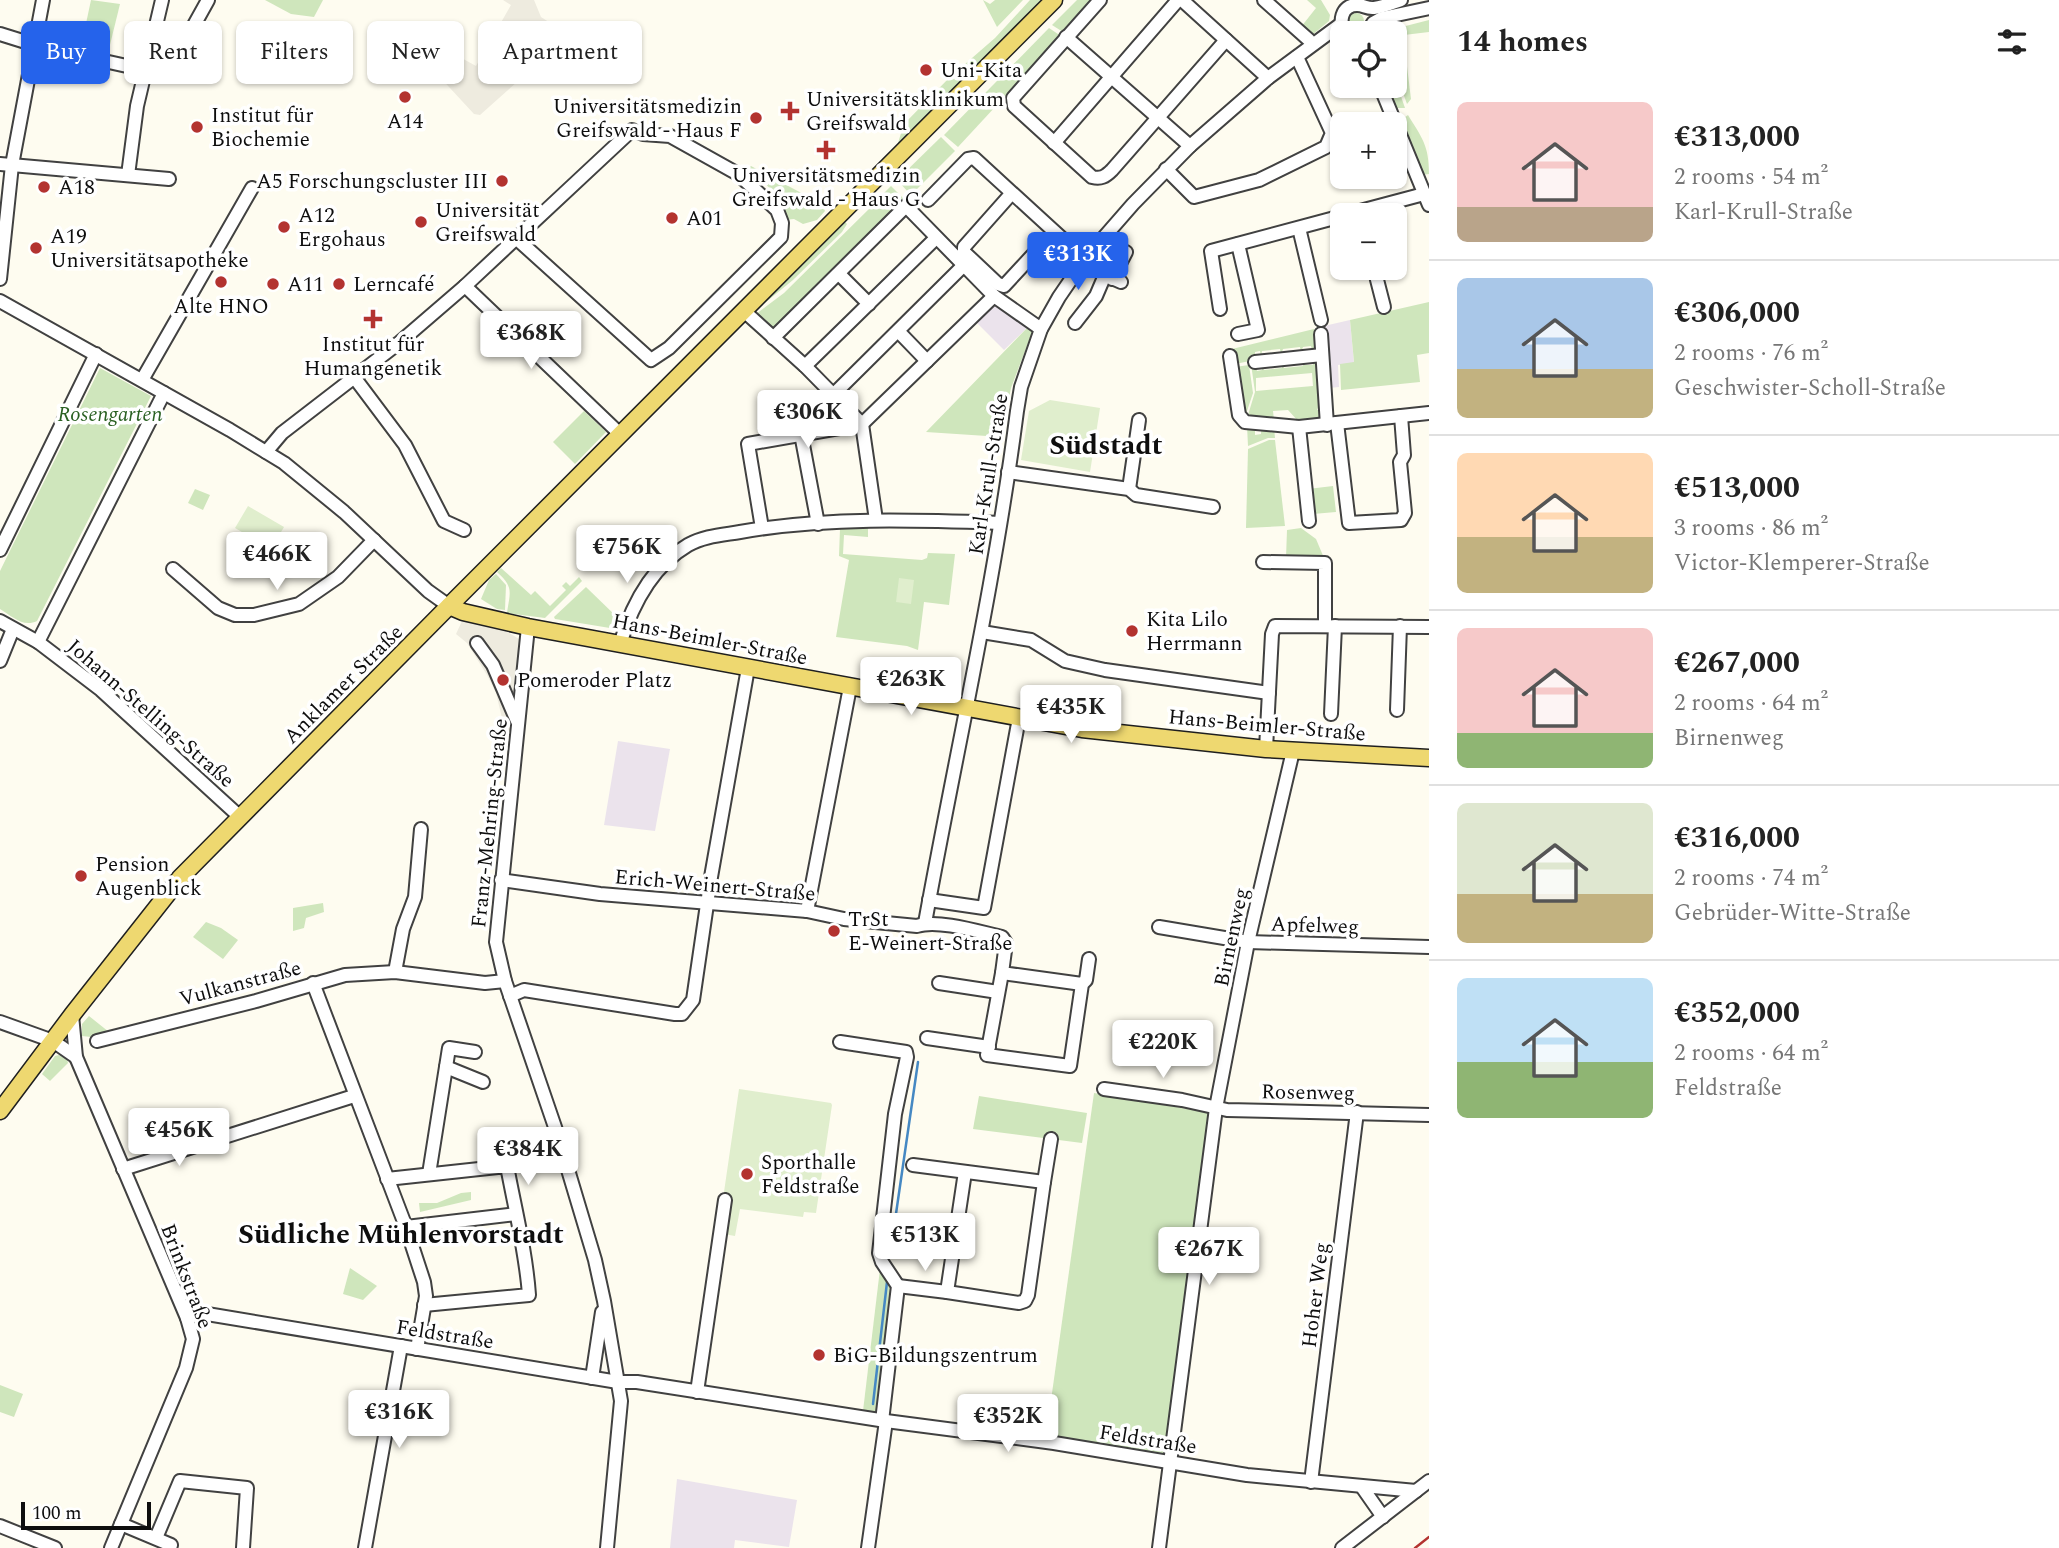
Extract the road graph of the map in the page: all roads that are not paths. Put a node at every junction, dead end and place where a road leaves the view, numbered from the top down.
1 (43, 0) edge
2 (162, 0) edge
3 (208, 0) edge
4 (1055, 0) edge
5 (1100, 0) edge
6 (1180, 0) edge
7 (1264, 0) edge
8 (1401, 0) edge
9 (1429, 8) edge
10 (1367, 9) junction
11 (1345, 15) edge
12 (39, 21) edge
13 (157, 21) edge
14 (196, 21) edge
15 (1371, 21) edge
16 (1382, 21) edge
17 (0, 34) edge
18 (1066, 37) junction
19 (1226, 40) junction
20 (21, 41) edge
21 (1312, 42) junction
22 (1297, 57) junction
23 (1111, 78) junction
24 (1268, 78) junction
25 (25, 84) edge
26 (142, 84) edge
27 (1385, 98) edge
28 (1156, 118) junction
29 (1054, 143) junction
30 (1190, 146) junction
31 (6, 164) edge
32 (1166, 170) junction
33 (128, 175) junction
34 (169, 179) dead end
35 (252, 188) dead end
36 (1011, 194) junction
37 (928, 200) dead end
38 (1427, 200) edge
39 (1407, 204) edge
40 (1330, 220) edge
41 (1299, 228) junction
42 (1054, 232) junction
43 (936, 238) junction
44 (517, 239) junction
45 (1238, 244) junction
46 (1125, 252) dead end
47 (1085, 259) junction
48 (963, 266) junction
49 (839, 274) junction
50 (0, 279) edge
51 (1113, 279) junction
52 (1377, 280) edge
53 (465, 286) junction
54 (994, 296) junction
55 (0, 302) edge
56 (869, 304) junction
57 (1384, 307) dead end
58 (1220, 309) dead end
59 (744, 311) junction
60 (1321, 320) dead end
61 (1075, 323) dead end
62 (1041, 329) junction
63 (898, 331) junction
64 (1238, 334) dead end
65 (1321, 334) dead end
66 (773, 338) junction
67 (96, 354) junction
68 (1322, 355) junction
69 (1230, 356) dead end
70 (927, 361) junction
71 (1255, 362) dead end
72 (805, 366) junction
73 (354, 377) junction
74 (142, 380) junction
75 (164, 393) junction
76 (834, 394) junction
77 (1429, 414) edge
78 (1402, 416) junction
79 (1139, 420) dead end
80 (862, 424) junction
81 (1332, 424) junction
82 (1299, 427) junction
83 (620, 434) junction
84 (801, 434) junction
85 (266, 452) junction
86 (1008, 472) junction
87 (1129, 489) junction
88 (1213, 507) dead end
89 (876, 520) junction
90 (1309, 521) dead end
91 (1000, 523) junction
92 (818, 524) junction
93 (762, 528) junction
94 (464, 530) dead end
95 (374, 540) junction
96 (0, 550) edge
97 (1263, 562) dead end
98 (173, 569) dead end
99 (449, 606) junction
100 (0, 621) edge
101 (1330, 626) junction
102 (1400, 626) junction
103 (528, 627) junction
104 (1429, 627) edge
105 (13, 629) junction
106 (982, 632) junction
107 (38, 642) junction
108 (477, 643) dead end
109 (621, 644) junction
110 (0, 661) edge
111 (748, 668) junction
112 (850, 687) junction
113 (1269, 693) junction
114 (966, 708) junction
115 (1397, 710) dead end
116 (1331, 714) dead end
117 (1019, 718) junction
118 (519, 724) junction
119 (1266, 749) junction
120 (1293, 751) junction
121 (1429, 758) edge
122 (239, 816) junction
123 (421, 829) dead end
124 (501, 880) junction
125 (929, 900) junction
126 (707, 903) junction
127 (807, 911) junction
128 (925, 923) junction
129 (1159, 927) dead end
130 (1248, 942) junction
131 (1429, 947) edge
132 (1089, 959) dead end
133 (395, 972) junction
134 (1002, 973) junction
135 (505, 981) junction
136 (313, 983) junction
137 (939, 984) dead end
138 (1082, 984) junction
139 (998, 992) junction
140 (510, 996) junction
141 (72, 1015) junction
142 (0, 1022) edge
143 (927, 1038) dead end
144 (53, 1041) junction
145 (97, 1041) dead end
146 (840, 1042) dead end
147 (989, 1047) junction
148 (475, 1052) dead end
149 (76, 1057) junction
150 (446, 1067) junction
151 (483, 1082) dead end
152 (1104, 1089) dead end
153 (354, 1096) junction
154 (1216, 1108) junction
155 (0, 1111) edge
156 (1357, 1112) junction
157 (1429, 1115) edge
158 (1051, 1139) dead end
159 (913, 1165) dead end
160 (123, 1169) junction
161 (965, 1172) junction
162 (429, 1174) junction
163 (387, 1179) junction
164 (1044, 1182) junction
165 (726, 1200) dead end
166 (516, 1213) junction
167 (905, 1221) dead end
168 (406, 1227) junction
169 (956, 1228) junction
170 (898, 1286) junction
171 (947, 1292) junction
172 (604, 1301) junction
173 (424, 1305) junction
174 (187, 1318) junction
175 (401, 1346) junction
176 (417, 1349) junction
177 (592, 1378) junction
178 (618, 1382) junction
179 (697, 1392) junction
180 (884, 1421) junction
181 (1170, 1461) junction
182 (1429, 1481) edge
183 (1311, 1482) junction
184 (1362, 1486) junction
185 (1416, 1490) junction
186 (1383, 1517) junction
187 (121, 1524) junction
188 (0, 1526) edge
189 (156, 1538) junction
190 (55, 1548) edge
191 (111, 1548) edge
192 (170, 1548) edge
193 (243, 1548) edge
194 (365, 1548) edge
195 (607, 1548) edge
196 (868, 1548) edge
197 (1159, 1548) edge
198 (1342, 1548) edge

1 - 12 street
2 - 13 street
3 - 14 street
4 - 59 main road, Anklamer Straße
5 - 18 street
6 - 19 street
6 - 23 street
7 - 21 street
8 - 10 street
9 - 16 street
10 - 11 street
10 - 15 street
11 - 21 street, Karl-Krull-Straße
17 - 20 street
18 - 23 street
18 - 29 street
19 - 24 street
19 - 28 street
21 - 22 street, Karl-Krull-Straße
22 - 24 street, Karl-Krull-Straße
22 - 32 street
23 - 28 street
23 - 29 street
24 - 30 street, Karl-Krull-Straße
25 - 31 street
26 - 33 street
27 - 38 street
28 - 29 street
28 - 30 street
30 - 32 street, Karl-Krull-Straße
31 - 33 street
31 - 50 street
32 - 47 street, Karl-Krull-Straße
33 - 34 street
35 - 74 street
36 - 37 street
36 - 42 street
36 - 42 street
38 - 39 street
40 - 41 street
41 - 45 street
41 - 60 street
42 - 47 street
43 - 48 street
43 - 49 street
43 - 56 street
44 - 44 street
44 - 53 street
45 - 58 street
45 - 64 street
46 - 51 street
47 - 51 street
47 - 62 street, Karl-Krull-Straße
48 - 54 street
48 - 63 street
49 - 56 street
49 - 66 street
51 - 61 street
52 - 57 street
53 - 73 street
53 - 83 street
54 - 62 street
54 - 70 street
55 - 67 street
56 - 72 street
59 - 66 street
59 - 83 main road, Anklamer Straße
62 - 86 street, Karl-Krull-Straße
63 - 70 street
63 - 76 street
65 - 68 street
66 - 72 street
67 - 74 street
67 - 96 street
68 - 71 street
68 - 81 street
69 - 82 street
70 - 80 street
72 - 76 street
73 - 85 street
73 - 94 street
74 - 75 street
75 - 85 street
75 - 107 street
76 - 80 street
77 - 78 street
78 - 81 street
78 - 81 street
79 - 87 street
80 - 84 street
80 - 89 street
81 - 82 street
82 - 90 street
83 - 99 main road, Anklamer Straße
84 - 92 street
84 - 93 street
85 - 95 street
86 - 87 street
86 - 91 street, Karl-Krull-Straße
87 - 88 street
89 - 91 street
89 - 92 street
91 - 106 street, Karl-Krull-Straße
92 - 93 street
93 - 109 street
95 - 98 street
95 - 99 street
97 - 101 street
99 - 103 main road, Hans-Beimler-Straße
99 - 122 main road, Anklamer Straße
100 - 105 street, Johann-Stelling-Straße
101 - 102 street
101 - 113 street
101 - 116 street
102 - 104 street
102 - 115 street
103 - 109 main road, Hans-Beimler-Straße
103 - 118 street, Franz-Mehring-Straße
105 - 107 street, Johann-Stelling-Straße
105 - 110 street
106 - 113 street, Hans-Beimler-Straße
106 - 114 street, Karl-Krull-Straße
107 - 122 street, Johann-Stelling-Straße
108 - 118 street
109 - 111 main road, Hans-Beimler-Straße
111 - 112 main road, Hans-Beimler-Straße
111 - 126 street
112 - 114 main road, Hans-Beimler-Straße
112 - 127 street
113 - 119 street
114 - 117 main road, Hans-Beimler-Straße
114 - 125 street
117 - 119 main road, Hans-Beimler-Straße
117 - 125 street
118 - 124 street, Franz-Mehring-Straße
119 - 120 main road, Hans-Beimler-Straße
120 - 121 main road, Hans-Beimler-Straße
120 - 130 street, Birnenweg
122 - 141 main road, Anklamer Straße
123 - 133 street
124 - 126 street, Erich-Weinert-Straße
124 - 135 street, Franz-Mehring-Straße
125 - 128 street
126 - 127 street, Erich-Weinert-Straße
126 - 140 street
127 - 128 street, Erich-Weinert-Straße
128 - 134 street, Erich-Weinert-Straße
129 - 130 street, Apfelweg
130 - 131 street, Apfelweg
130 - 154 street, Birnenweg
132 - 138 street
133 - 135 street, Vulkanstraße
133 - 136 street, Vulkanstraße
134 - 138 street
134 - 139 street
135 - 140 street, Franz-Mehring-Straße
136 - 145 street, Vulkanstraße
136 - 153 street
137 - 139 street
138 - 147 street
139 - 147 street
140 - 172 street, Franz-Mehring-Straße
141 - 144 main road, Anklamer Straße
141 - 149 street, Brinkstraße
142 - 144 street, Brinkstraße
143 - 147 street
144 - 149 street, Brinkstraße
144 - 155 main road, Anklamer Straße
146 - 170 street
148 - 150 street
149 - 160 street, Brinkstraße
150 - 151 street
150 - 162 street
152 - 154 street, Rosenweg
153 - 160 street
153 - 163 street
154 - 156 street, Rosenweg
154 - 181 street, Birnenweg
156 - 157 street, Rosenweg
156 - 183 street, Hoher Weg
158 - 164 street
159 - 161 street
160 - 174 street, Brinkstraße
161 - 164 street
161 - 169 street
162 - 163 street
162 - 166 street
163 - 168 street
164 - 171 street
165 - 179 street
166 - 168 street
166 - 173 street
167 - 169 street
168 - 173 street
169 - 171 street
170 - 171 street
170 - 180 street
172 - 177 street, Franz-Mehring-Straße
172 - 178 street, Franz-Mehring-Straße
173 - 176 street
174 - 175 street, Feldstraße
174 - 187 street, Brinkstraße
175 - 176 street, Feldstraße
175 - 194 street
176 - 177 street, Feldstraße
177 - 178 street, Feldstraße
178 - 179 street, Feldstraße
178 - 195 street, Franz-Mehring-Straße
179 - 180 street, Feldstraße
180 - 181 street, Feldstraße
180 - 196 street
181 - 183 street, Feldstraße
181 - 197 street, Birnenweg
182 - 185 street
183 - 184 street, Feldstraße
184 - 185 street, Feldstraße
184 - 186 street
185 - 186 street
186 - 198 street
187 - 189 street
187 - 191 street, Brinkstraße
188 - 190 street
189 - 192 street
189 - 193 street

